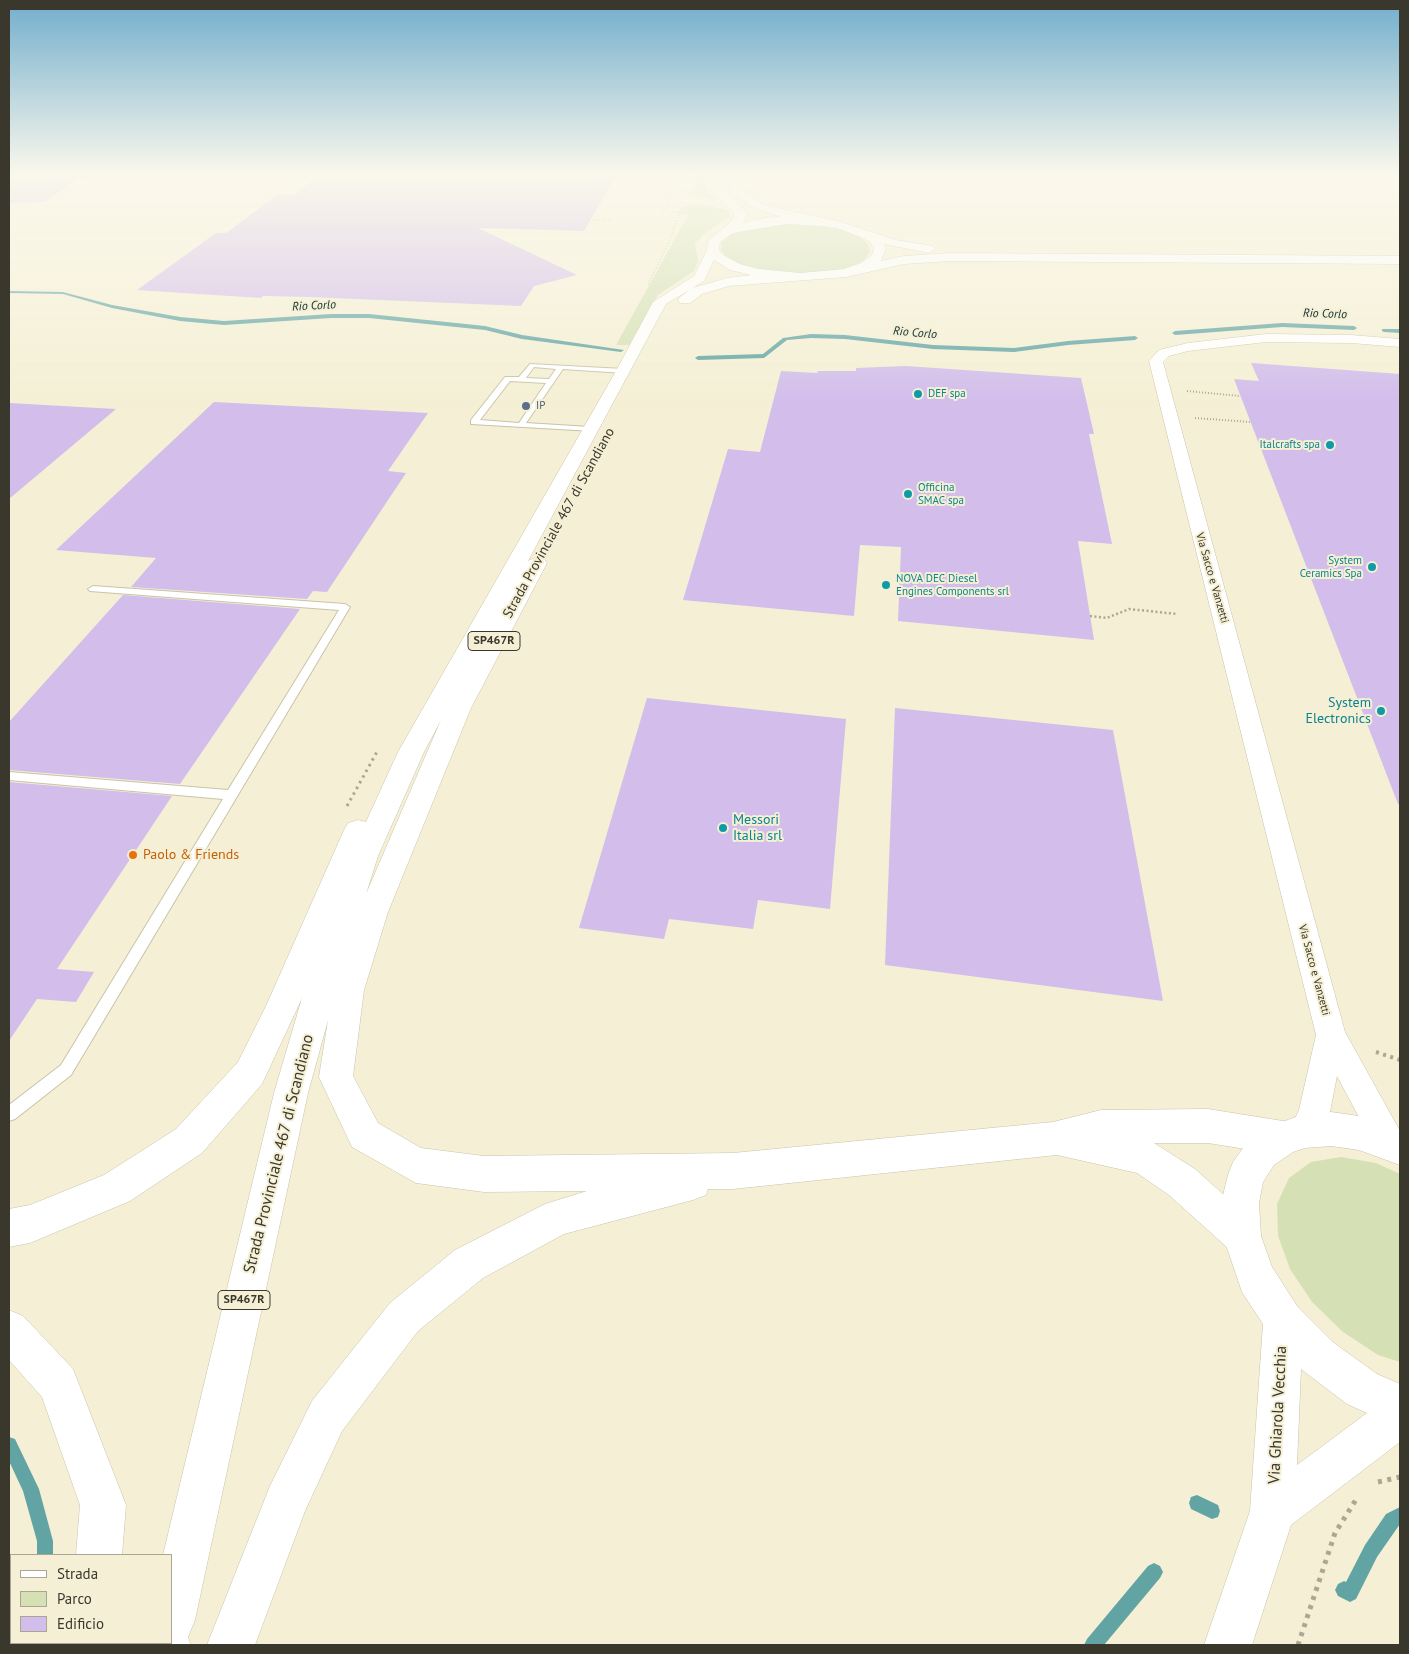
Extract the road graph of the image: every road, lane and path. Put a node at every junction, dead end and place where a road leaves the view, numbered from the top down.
1 (667, 249) edge
2 (880, 249) edge
3 (967, 249) edge
4 (713, 250) joint
5 (1400, 252) edge
6 (1400, 260) edge
7 (860, 269) junction
8 (800, 277) junction
9 (661, 298) junction
10 (1400, 343) edge
11 (561, 367) junction
12 (624, 371) junction
13 (521, 380) junction
14 (551, 382) junction
15 (1185, 391) dead end
16 (1240, 396) dead end
17 (1193, 418) dead end
18 (1251, 422) dead end
19 (522, 425) junction
20 (590, 429) junction
21 (93, 589) dead end
22 (1177, 614) dead end
23 (1090, 616) dead end
24 (450, 701) junction
25 (9, 776) edge
26 (230, 795) junction
27 (1331, 1035) junction
28 (1372, 1051) dead end
29 (1400, 1060) edge
30 (9, 1114) edge
31 (1294, 1134) junction
32 (1053, 1139) junction
33 (1394, 1145) edge
34 (733, 1171) junction
35 (9, 1228) edge
36 (1242, 1236) junction
37 (1283, 1320) junction
38 (9, 1330) edge
39 (1400, 1406) edge
40 (1400, 1415) edge
41 (1400, 1476) edge
42 (1372, 1486) dead end
43 (1365, 1491) dead end
44 (1273, 1511) junction
45 (99, 1554) edge
46 (172, 1616) edge
47 (231, 1645) edge
48 (1228, 1645) edge
49 (1298, 1645) edge

1 - 9 path
2 - 7 main road
3 - 5 main road
4 - 8 main road
4 - 9 main road, SP467R
6 - 7 main road
7 - 8 main road
8 - 9 main road, SP467R
9 - 12 main road, Strada Provinciale 467 di Scandiano / SP467R
9 - 24 main road, Strada Provinciale 467 di Scandiano / SP467R
10 - 27 street, Via Sacco e Vanzetti
11 - 12 lane
11 - 13 lane
11 - 14 lane
12 - 20 main road, Strada Provinciale 467 di Scandiano / SP467R
13 - 14 lane
13 - 19 lane
14 - 19 lane
15 - 16 path
17 - 18 path
19 - 20 lane
20 - 24 main road, Strada Provinciale 467 di Scandiano / SP467R
21 - 26 lane
22 - 23 path
24 - 34 main road
24 - 35 main road
24 - 46 main road, Strada Provinciale 467 di Scandiano / SP467R
25 - 26 lane
26 - 30 lane
27 - 31 street, Via Sacco e Vanzetti
27 - 33 street, Via Sacco e Vanzetti
28 - 29 path
31 - 32 main road
31 - 33 main road
31 - 36 main road, Via Ghiarola Vecchia
32 - 34 main road
32 - 36 main road
34 - 47 main road
36 - 37 main road, Via Ghiarola Vecchia
37 - 39 main road, Via Ghiarola Vecchia
37 - 44 main road, Via Ghiarola Vecchia
38 - 45 main road
40 - 44 main road, Via Ghiarola Vecchia
41 - 42 path
43 - 49 path
44 - 48 main road, Via Ghiarola Vecchia

